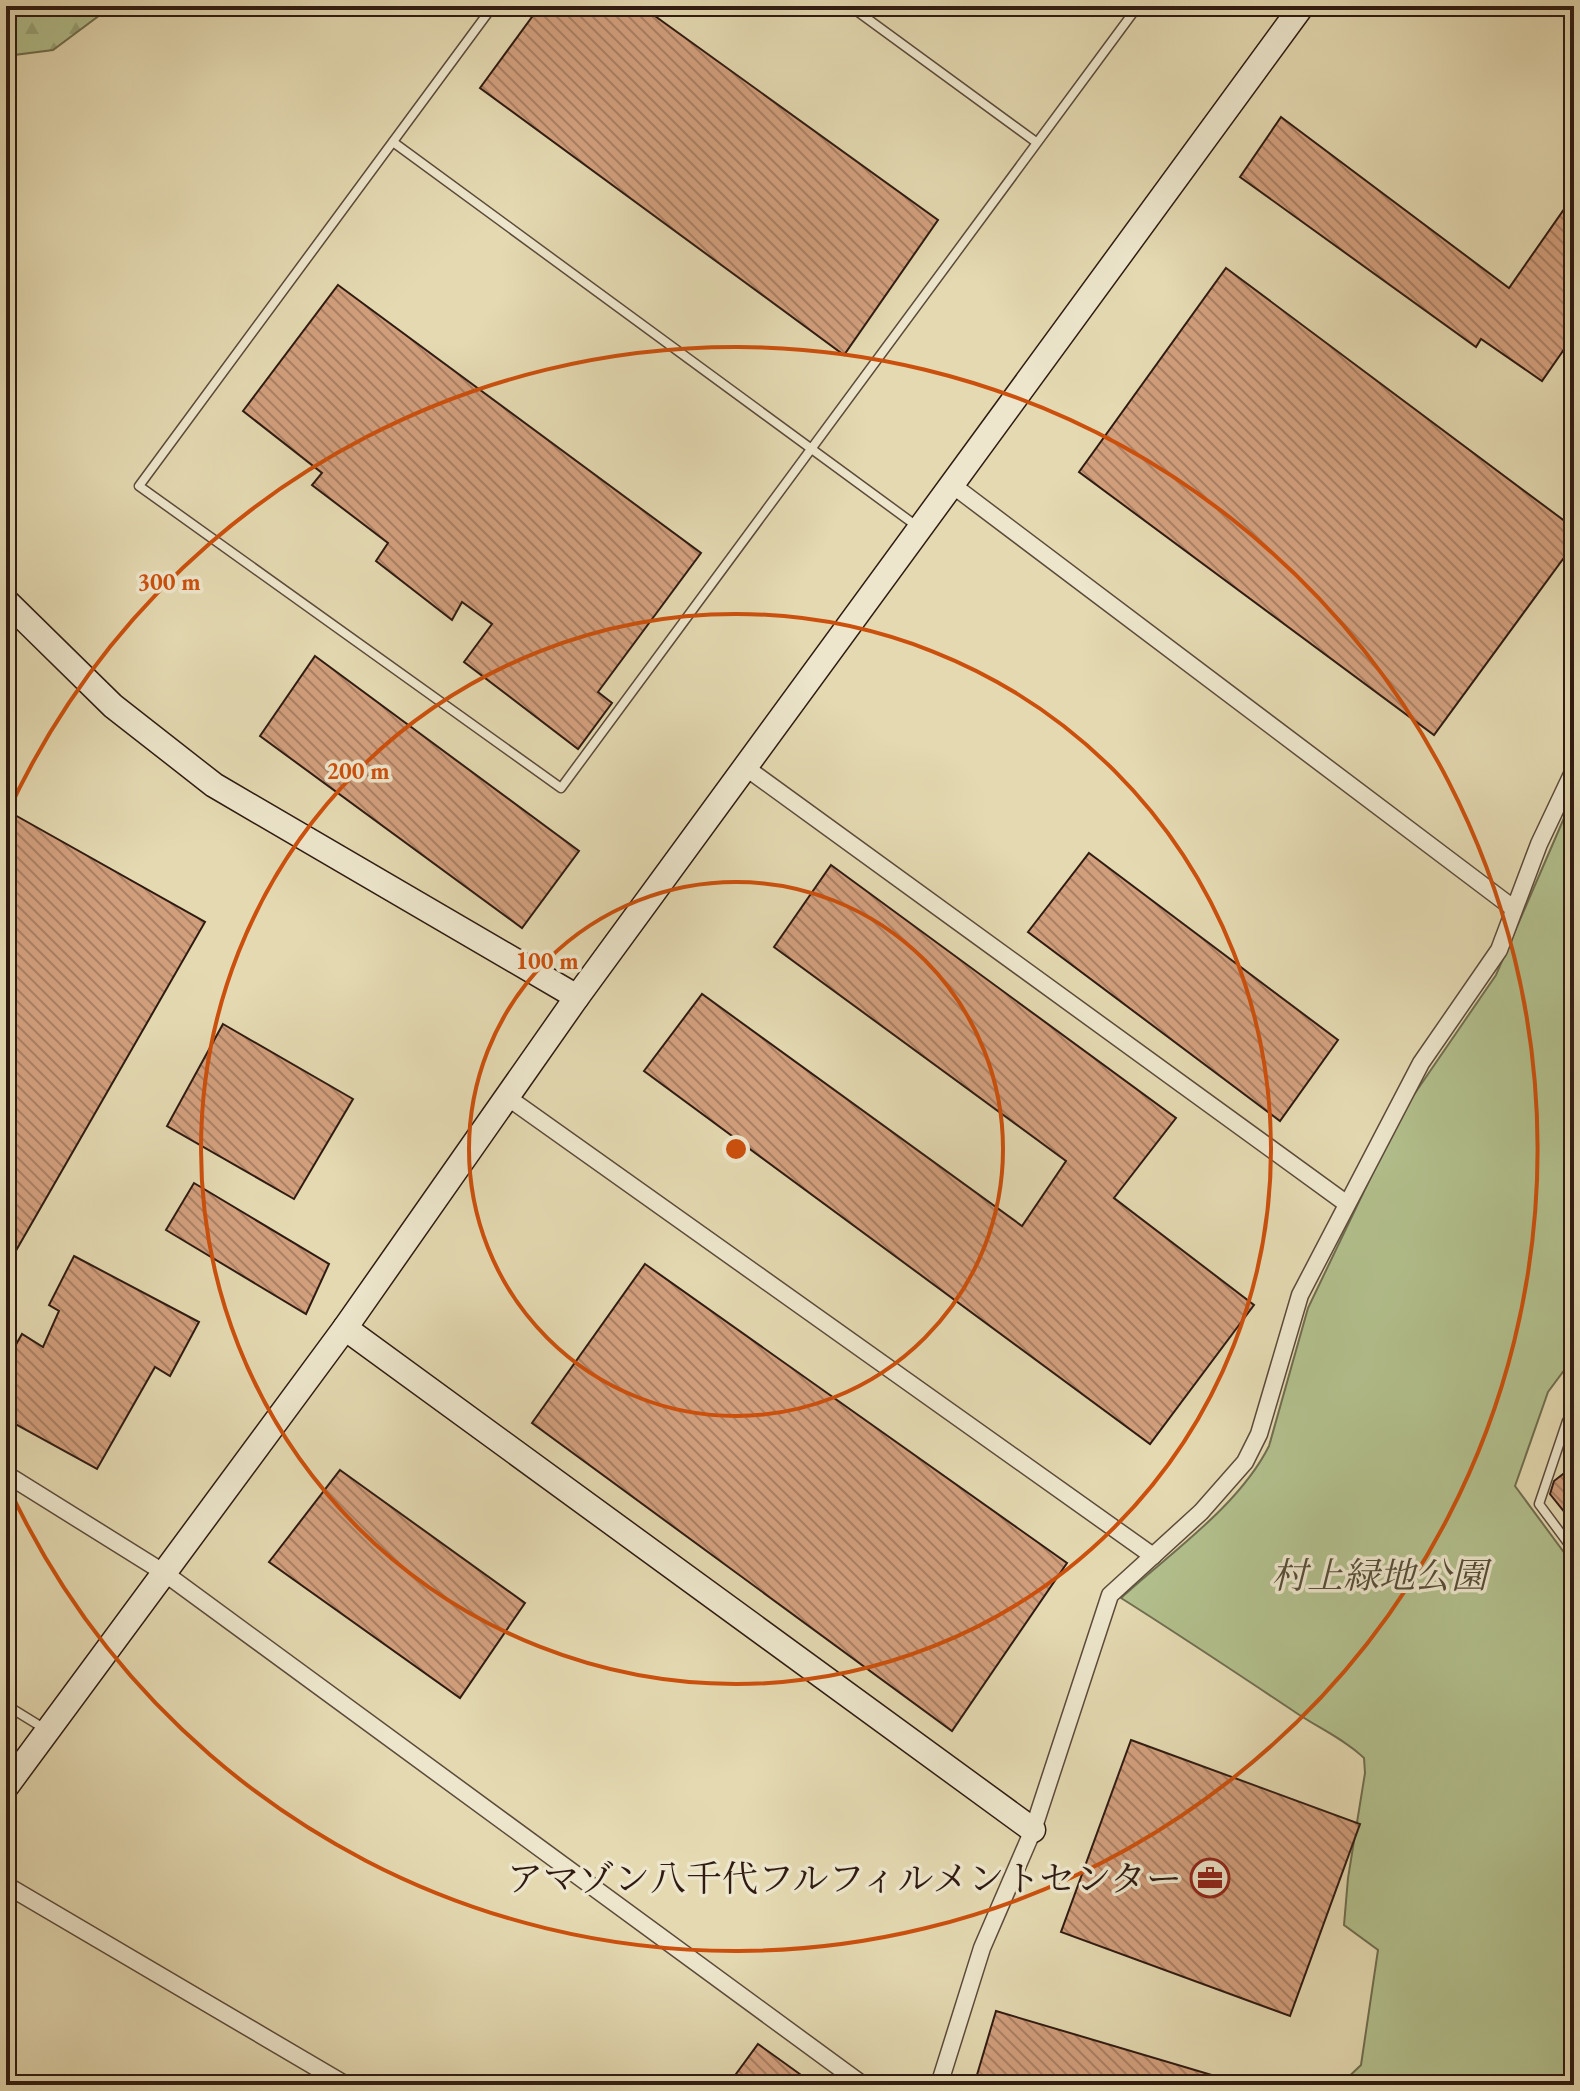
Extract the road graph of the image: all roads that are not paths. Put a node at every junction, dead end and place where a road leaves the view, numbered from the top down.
1 (493, 6) edge
2 (850, 6) edge
3 (1138, 6) edge
4 (1302, 6) edge
5 (393, 142) junction
6 (1036, 142) junction
7 (812, 450) junction
8 (951, 484) junction
9 (919, 528) junction
10 (6, 601) edge
11 (745, 767) junction
12 (1574, 770) edge
13 (1513, 908) junction
14 (577, 997) junction
15 (507, 1097) junction
16 (1347, 1204) junction
17 (345, 1328) junction
18 (1574, 1424) edge
19 (6, 1474) edge
20 (1574, 1551) edge
21 (1153, 1556) junction
22 (163, 1572) junction
23 (6, 1705) edge
24 (50, 1731) junction
25 (6, 1787) edge
26 (1033, 1830) junction
27 (6, 1885) edge
28 (346, 2085) edge
29 (863, 2085) edge
30 (939, 2085) edge

1 - 5 lane
2 - 6 lane
3 - 6 lane
4 - 8 street
5 - 7 lane
5 - 7 lane
6 - 7 lane
7 - 9 lane
8 - 9 street
8 - 13 street
9 - 11 street
10 - 14 street
11 - 14 street
11 - 16 street
12 - 13 street
13 - 16 street
14 - 15 street
15 - 17 street
15 - 21 street
16 - 21 street
17 - 22 street
17 - 26 street
18 - 20 lane
19 - 22 street
21 - 26 street
22 - 24 street
22 - 29 street
23 - 24 lane
24 - 25 street
26 - 30 street
27 - 28 street

